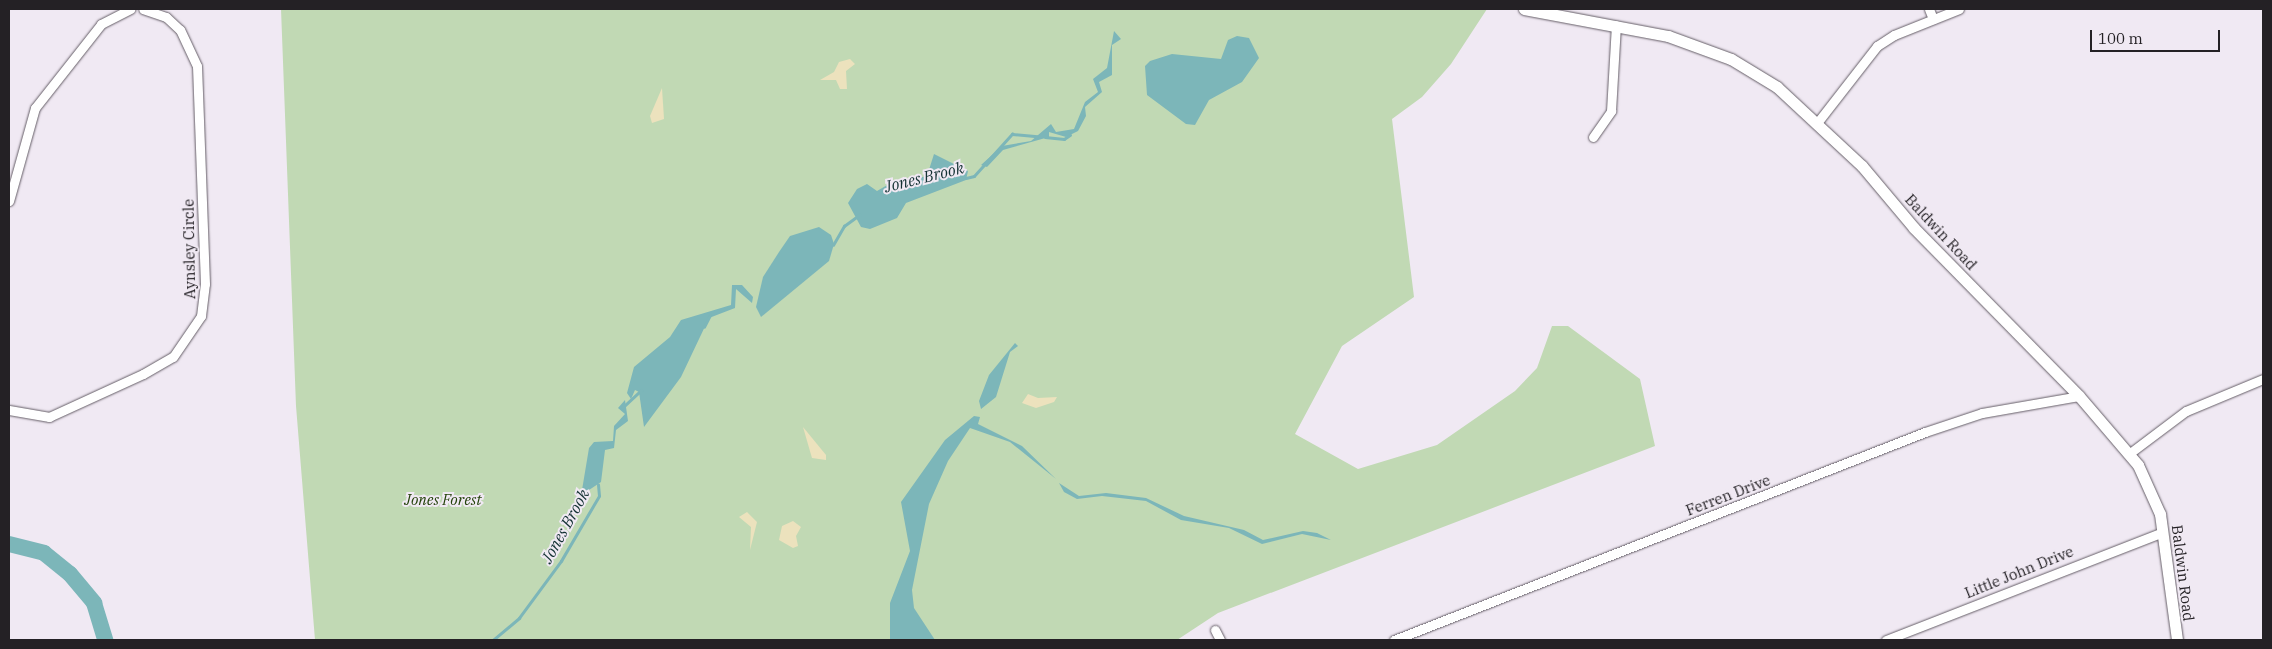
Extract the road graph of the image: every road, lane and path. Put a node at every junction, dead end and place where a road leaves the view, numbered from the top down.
1 (124, 9) edge
2 (143, 9) edge
3 (1524, 9) edge
4 (1929, 9) edge
5 (1959, 9) edge
6 (1933, 19) junction
7 (1616, 25) junction
8 (1817, 123) junction
9 (1593, 137) dead end
10 (9, 200) edge
11 (2263, 379) edge
12 (2079, 396) junction
13 (9, 410) edge
14 (2130, 453) junction
15 (2163, 532) junction
16 (1215, 630) dead end
17 (1220, 640) edge
18 (1394, 640) edge
19 (1886, 640) edge
20 (2177, 640) edge

1 - 10 street
2 - 13 street, Aynsley Circle
3 - 7 street, Baldwin Road
4 - 6 street
5 - 6 street
6 - 8 street
7 - 8 street, Baldwin Road
7 - 9 street
8 - 12 street, Baldwin Road
11 - 14 street
12 - 14 street, Baldwin Road
12 - 18 street, Ferren Drive
14 - 15 street, Baldwin Road
15 - 19 street, Little John Drive
15 - 20 street, Baldwin Road
16 - 17 street

